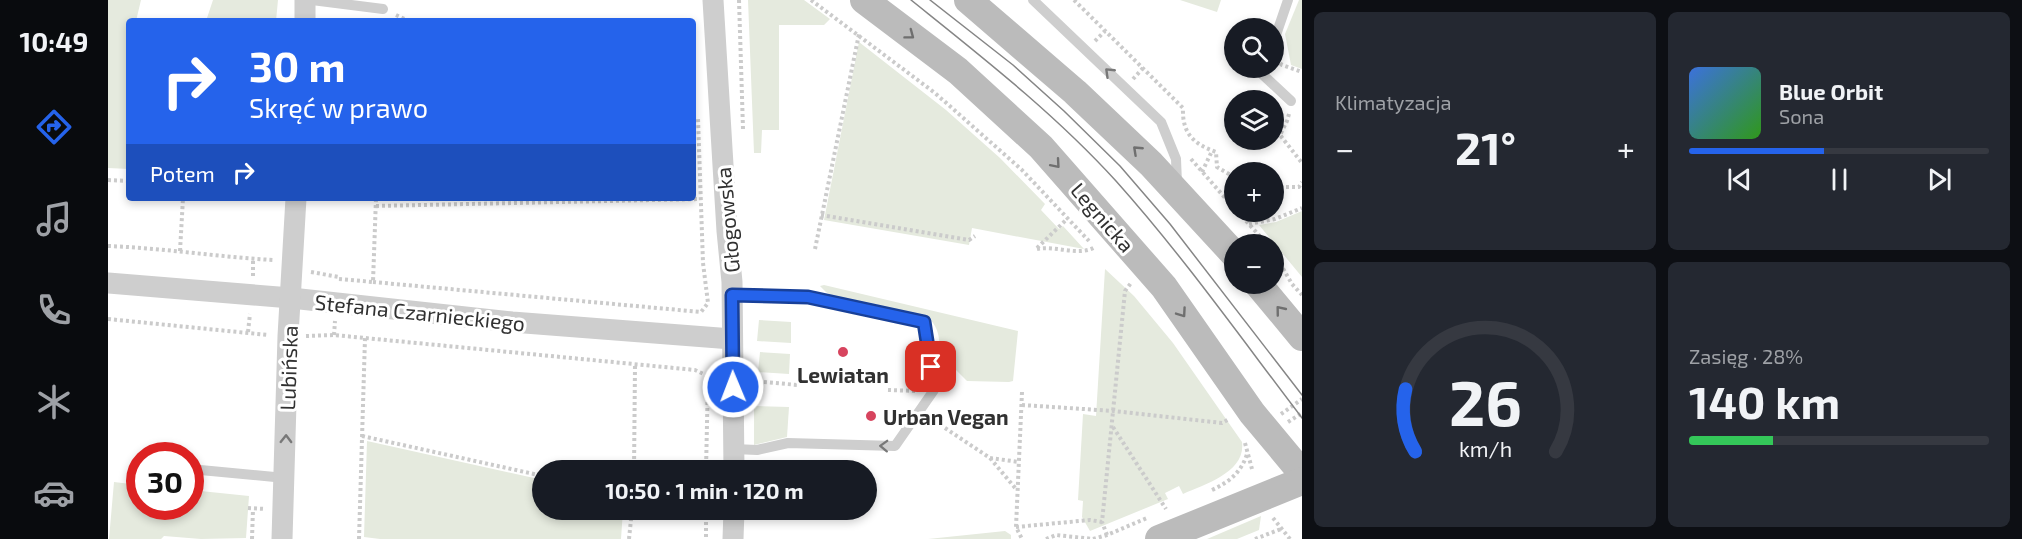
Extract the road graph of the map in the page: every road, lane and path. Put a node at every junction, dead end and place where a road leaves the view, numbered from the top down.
1 (305, 0) edge
2 (312, 0) edge
3 (739, 0) edge
4 (811, 0) edge
5 (864, 0) edge
6 (968, 0) edge
7 (1033, 0) edge
8 (1074, 0) edge
9 (1288, 0) edge
10 (714, 2) edge
11 (387, 11) joint
12 (740, 14) dead end
13 (305, 18) edge
14 (402, 18) edge
15 (1282, 18) edge
16 (1105, 31) junction
17 (859, 34) junction
18 (1101, 35) dead end
19 (1284, 66) edge
20 (1143, 68) junction
21 (1302, 72) edge
22 (1139, 73) dead end
23 (1266, 78) edge
24 (1292, 101) joint
25 (698, 107) dead end
26 (1212, 151) junction
27 (1189, 157) dead end
28 (1302, 163) edge
29 (1224, 171) edge
30 (1202, 172) junction
31 (108, 180) edge
32 (126, 181) edge
33 (1302, 182) edge
34 (1284, 188) edge
35 (1176, 189) junction
36 (1224, 197) edge
37 (696, 199) edge
38 (700, 199) junction
39 (183, 201) edge
40 (296, 201) edge
41 (376, 201) edge
42 (610, 201) edge
43 (474, 204) joint
44 (376, 206) junction
45 (1302, 208) edge
46 (821, 215) junction
47 (1067, 219) junction
48 (1249, 224) joint
49 (1258, 234) edge
50 (975, 236) dead end
51 (1224, 243) edge
52 (108, 246) edge
53 (1095, 247) junction
54 (815, 249) dead end
55 (180, 251) junction
56 (1102, 254) dead end
57 (253, 259) junction
58 (293, 264) junction
59 (1284, 270) edge
60 (1124, 275) dead end
61 (339, 278) junction
62 (252, 280) dead end
63 (373, 282) junction
64 (1131, 282) junction
65 (108, 283) edge
66 (338, 288) dead end
67 (1137, 288) dead end
68 (1266, 294) edge
69 (732, 295) junction
70 (1302, 296) edge
71 (291, 298) junction
72 (250, 314) dead end
73 (108, 319) edge
74 (335, 321) dead end
75 (248, 332) junction
76 (270, 335) dead end
77 (334, 335) junction
78 (300, 336) dead end
79 (1302, 337) edge
80 (365, 338) junction
81 (732, 339) junction
82 (635, 364) junction
83 (750, 381) dead end
84 (798, 385) dead end
85 (888, 390) dead end
86 (917, 391) dead end
87 (1022, 392) dead end
88 (1302, 399) edge
89 (1022, 405) junction
90 (919, 411) junction
91 (1114, 411) junction
92 (1302, 413) edge
93 (1277, 416) dead end
94 (1285, 424) dead end
95 (1112, 425) junction
96 (1235, 425) dead end
97 (362, 436) junction
98 (1244, 440) dead end
99 (734, 449) junction
100 (1247, 452) junction
101 (990, 458) junction
102 (634, 460) edge
103 (706, 460) edge
104 (734, 460) edge
105 (1019, 462) junction
106 (1252, 469) dead end
107 (204, 470) edge
108 (1302, 473) edge
109 (532, 474) edge
110 (285, 478) junction
111 (1302, 481) edge
112 (1017, 490) junction
113 (1204, 493) dead end
114 (1176, 505) dead end
115 (268, 509) dead end
116 (1166, 509) junction
117 (1269, 513) dead end
118 (631, 520) edge
119 (706, 520) edge
120 (734, 520) edge
121 (1102, 522) junction
122 (1016, 527) junction
123 (1281, 529) junction
124 (1107, 535) junction
125 (252, 539) edge
126 (282, 539) edge
127 (359, 539) edge
128 (629, 539) edge
129 (706, 539) edge
130 (733, 539) edge
131 (1022, 539) edge
132 (1046, 539) edge
133 (1093, 539) edge
134 (1159, 539) edge
135 (1255, 539) edge
136 (1290, 539) edge

1 - 13 street
2 - 11 lane
3 - 12 path
4 - 17 path
5 -> 108 main road, Legnicka
35 -> 6 main road
35 -> 7 lane
8 - 16 path
9 - 15 lane
10 - 69 street, Głogowska
11 - 14 path
16 - 18 path
16 - 20 path
17 - 46 path
17 - 47 path
19 - 21 path
20 - 22 path
20 - 26 path
23 - 24 lane
24 - 28 path
25 - 38 path
26 - 29 path
26 - 30 path
27 - 30 path
30 - 36 path
31 - 32 path
33 - 34 path
35 - 51 main road
37 - 38 path
38 - 63 path
39 - 55 path
40 - 58 street, Lubińska
41 - 44 path
42 - 43 path
43 - 44 path
44 - 63 path
45 - 48 path
46 - 50 path
46 - 54 path
47 - 53 path
47 - 53 path
48 - 49 path
52 - 55 path
53 - 56 path
55 - 57 path
57 - 58 path
57 - 62 path
58 - 61 path
58 - 71 street, Lubińska
59 - 70 path
60 - 64 path
61 - 63 path
61 - 66 path
64 - 67 path
64 - 91 path
65 - 71 street, Stefana Czarnieckiego
79 -> 68 main road
69 - 81 street, Głogowska
69 - 90 lane
71 - 81 street, Stefana Czarnieckiego
110 -> 71 street, Lubińska
72 - 75 path
73 - 75 path
74 - 77 path
75 - 76 path
77 - 78 path
77 - 80 path
80 - 82 path
80 - 97 path
81 - 99 street, Głogowska
82 - 102 path
82 - 103 path
83 - 84 path
85 - 86 path
87 - 89 path
88 - 93 path
89 - 91 path
89 - 105 path
90 -> 99 lane
90 - 101 path
91 - 95 path
91 - 96 path
92 - 94 path
95 - 116 path
95 - 121 path
97 - 109 path
97 - 127 path
98 - 100 path
99 - 104 street, Głogowska
100 - 106 path
100 - 113 path
101 - 105 path
101 - 112 path
105 - 112 path
107 - 110 lane
110 - 126 street, Lubińska
111 - 134 main road
112 - 122 path
114 - 116 path
115 - 125 path
116 - 124 path
117 - 123 path
118 - 128 path
119 - 129 path
120 - 130 street
121 - 122 path
121 - 124 path
122 - 131 path
123 - 135 path
123 - 136 path
124 - 133 path
132 - 133 path

